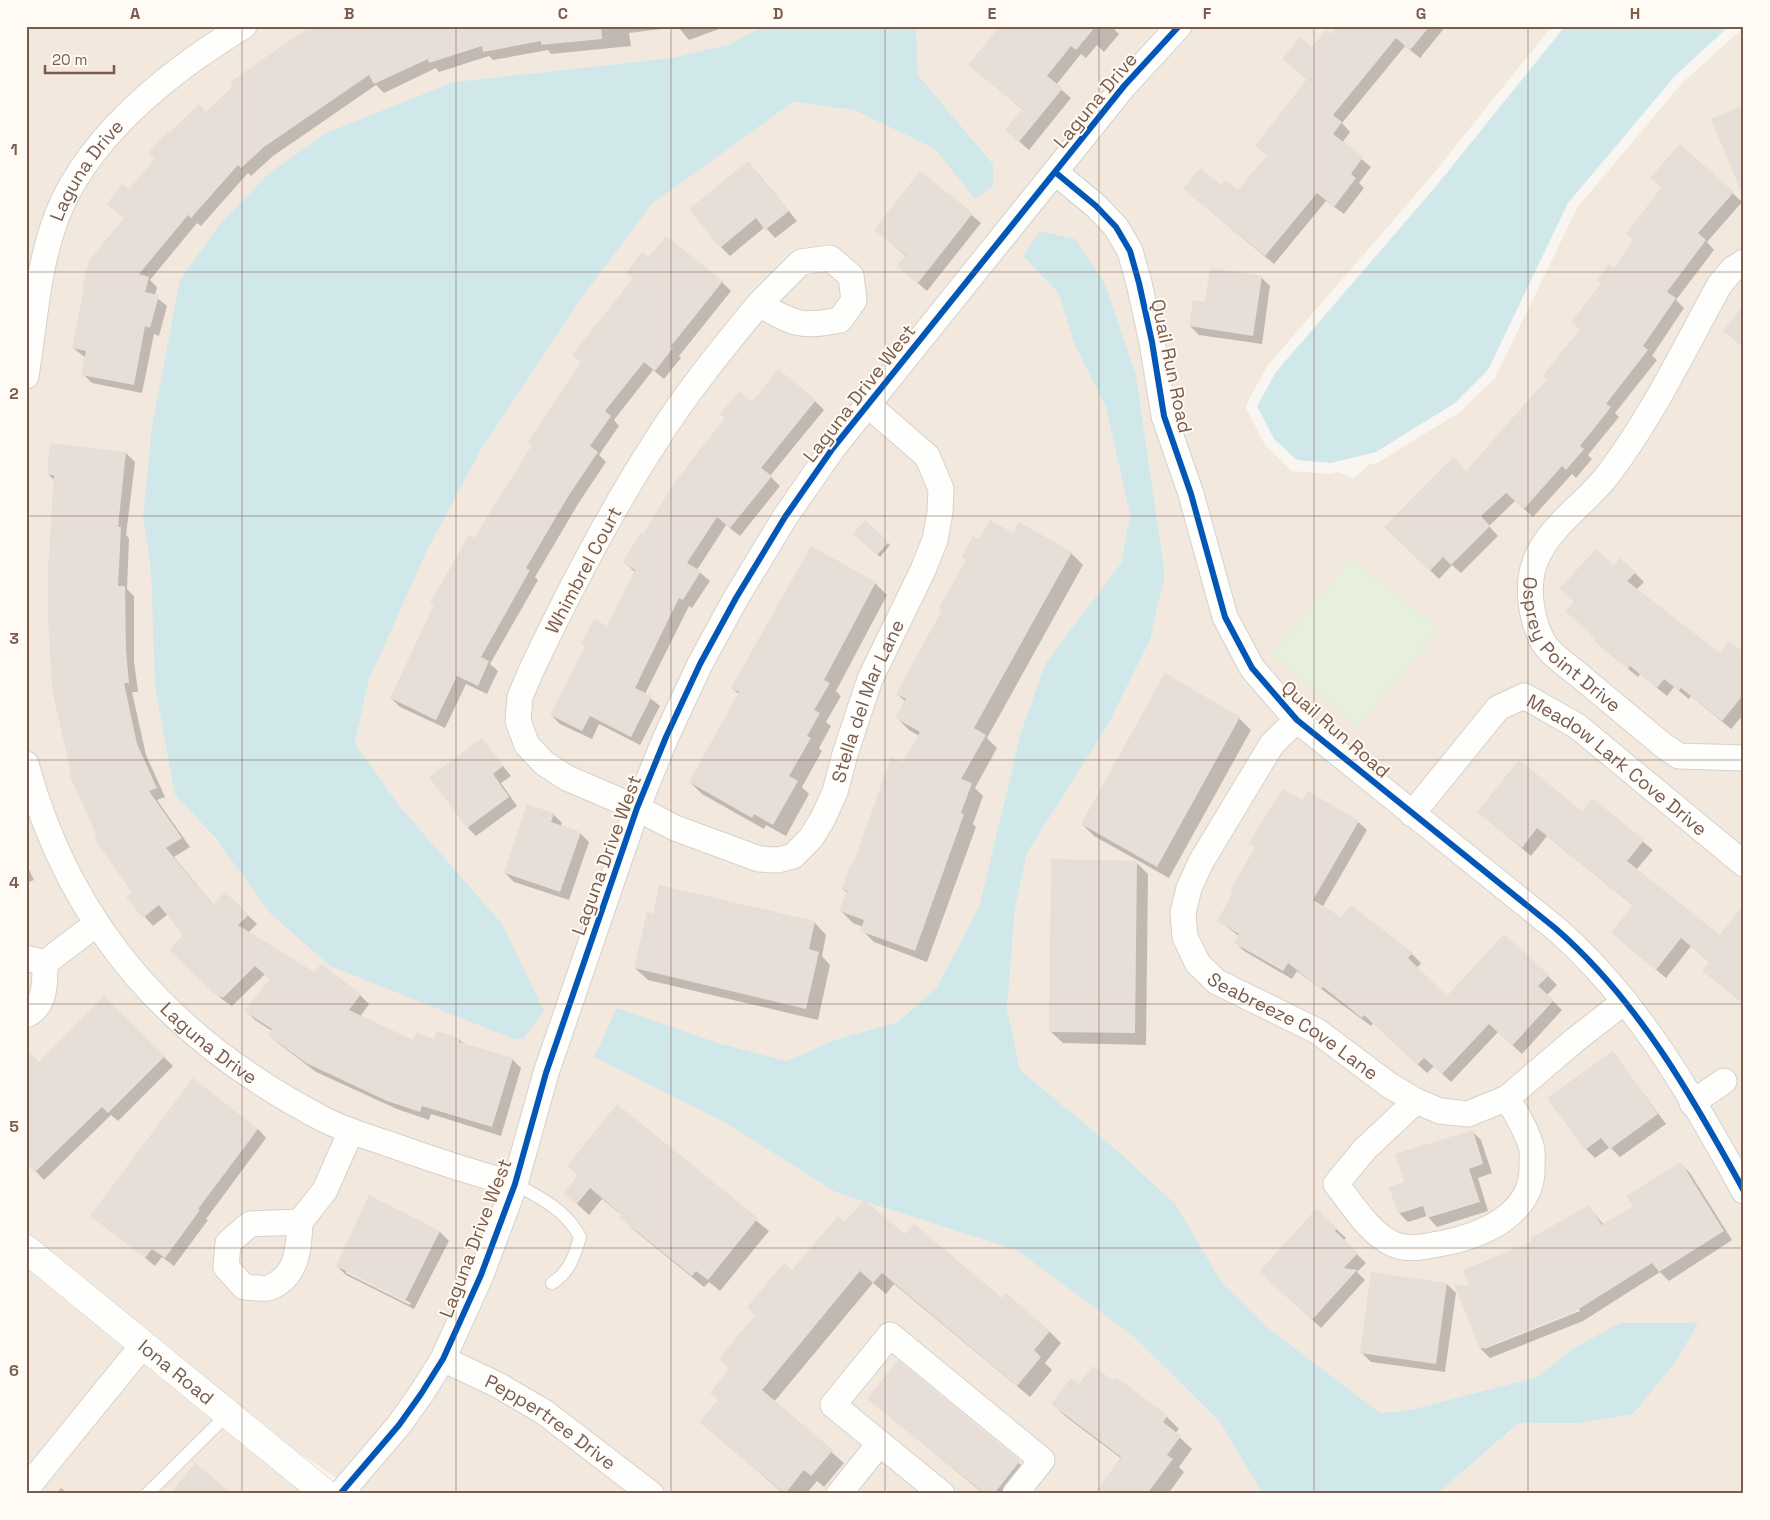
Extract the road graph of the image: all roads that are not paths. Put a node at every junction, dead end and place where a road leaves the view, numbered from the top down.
1 (244, 26) edge
2 (1179, 26) edge
3 (1055, 172) junction
4 (1744, 262) edge
5 (759, 304) dead end
6 (26, 376) edge
7 (867, 404) junction
8 (1297, 720) junction
9 (1744, 758) edge
10 (26, 764) edge
11 (637, 808) junction
12 (1412, 814) junction
13 (1744, 864) edge
14 (96, 924) junction
15 (36, 961) edge
16 (1625, 1001) junction
17 (26, 1015) edge
18 (1724, 1081) dead end
19 (1507, 1098) junction
20 (1416, 1101) junction
21 (1692, 1103) junction
22 (351, 1131) junction
23 (515, 1184) junction
24 (1744, 1191) edge
25 (300, 1222) dead end
26 (26, 1249) edge
27 (552, 1283) dead end
28 (143, 1345) junction
29 (443, 1359) junction
30 (228, 1414) junction
31 (880, 1443) junction
32 (26, 1489) edge
33 (147, 1494) edge
34 (326, 1494) edge
35 (340, 1494) edge
36 (651, 1494) edge
37 (838, 1494) edge
38 (942, 1494) edge
39 (1014, 1494) edge

1 - 6 street, Laguna Drive
2 - 3 street, Laguna Drive
3 - 7 street, Laguna Drive West
3 - 8 street, Quail Run Road
4 - 9 street, Osprey Point Drive
5 - 11 street, Whimbrel Court
7 - 11 street, Laguna Drive West
7 - 11 street, Stella del Mar Lane
8 - 12 street, Quail Run Road
8 - 20 street, Seabreeze Cove Lane
10 - 14 street, Laguna Drive
11 - 23 street, Laguna Drive West
12 - 13 street, Meadow Lark Cove Drive
12 - 16 street, Quail Run Road
14 - 15 street
14 - 22 street, Laguna Drive
15 - 17 street
16 - 19 street, Seabreeze Cove Lane
16 - 21 street, Quail Run Road
18 - 21 street
19 - 20 street, Seabreeze Cove Lane
19 - 20 street
21 - 24 street, Quail Run Road
22 - 23 street, Laguna Drive
22 - 25 street
23 - 27 lane
23 - 29 street, Laguna Drive West
26 - 28 street, Iona Road
28 - 30 street, Iona Road
28 - 32 street
29 - 35 street, Laguna Drive West
29 - 36 street, Peppertree Drive
30 - 33 lane
30 - 34 street, Iona Road
31 - 37 street
31 - 38 street
31 - 39 street

